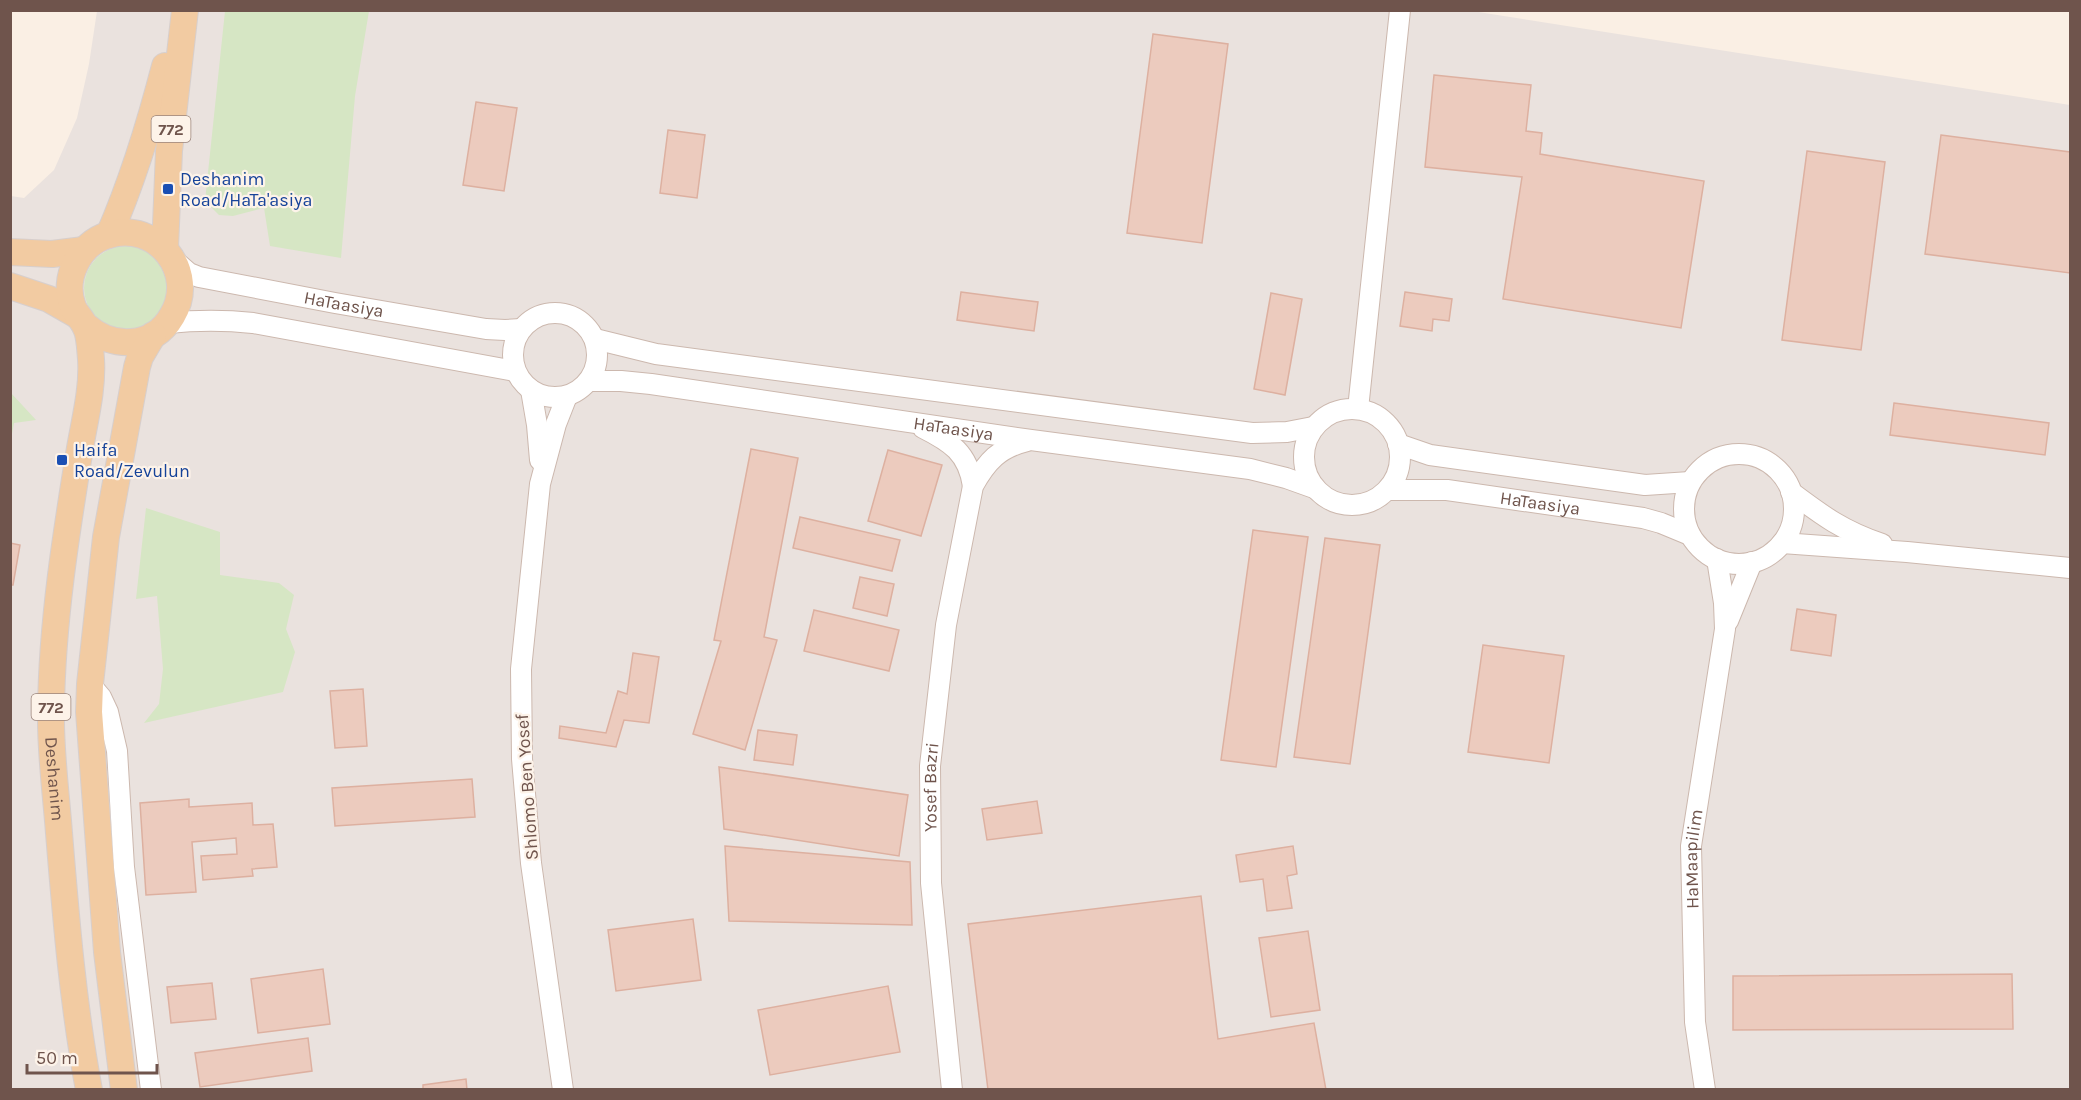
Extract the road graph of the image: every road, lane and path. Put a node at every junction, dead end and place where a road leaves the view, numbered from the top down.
1 (178, 10) edge
2 (185, 10) edge
3 (1401, 10) edge
4 (109, 235) junction
5 (84, 250) junction
6 (10, 252) edge
7 (169, 254) junction
8 (10, 286) edge
9 (81, 321) junction
10 (521, 328) junction
11 (161, 329) junction
12 (595, 339) junction
13 (515, 371) junction
14 (590, 381) junction
15 (531, 390) junction
16 (567, 396) junction
17 (1358, 409) junction
18 (908, 421) junction
19 (1313, 427) junction
20 (1031, 440) junction
21 (1398, 444) junction
22 (1690, 482) junction
23 (540, 484) junction
24 (974, 486) junction
25 (1314, 488) junction
26 (1388, 490) junction
27 (1791, 492) junction
28 (1690, 535) junction
29 (1782, 543) junction
30 (1907, 552) junction
31 (1717, 560) junction
32 (1752, 562) junction
33 (2070, 568) edge
34 (1725, 629) junction
35 (90, 684) junction
36 (89, 1089) edge
37 (124, 1089) edge
38 (151, 1089) edge
39 (562, 1089) edge
40 (952, 1089) edge
41 (1705, 1089) edge

1 - 4 main road, 772
2 - 7 main road, 772
3 - 17 street
4 - 5 main road
4 - 7 main road
5 - 6 main road
5 - 9 main road, 772
7 - 10 street, HaTaasiya
7 - 11 main road, 772
8 - 9 main road
9 - 11 main road
9 - 36 main road, Deshanim / 772
10 - 12 street
10 - 13 street
11 - 13 street, HaTaasiya
11 - 35 main road, 772
12 - 14 street
12 - 19 street, HaTaasiya
13 - 15 street
14 - 16 street
14 - 18 street, HaTaasiya
15 - 16 street
15 - 23 street, Shlomo Ben Yosef
16 - 23 street, Shlomo Ben Yosef
17 - 19 street
17 - 21 street
18 - 20 street, HaTaasiya
18 - 24 street
19 - 25 street
20 - 24 street, Yosef Bazri
20 - 25 street, HaTaasiya
21 - 22 street, HaTaasiya
21 - 26 street
22 - 27 street
22 - 28 street
23 - 39 street, Shlomo Ben Yosef
24 - 40 street, Yosef Bazri
25 - 26 street
26 - 28 street, HaTaasiya
27 - 29 street
27 - 30 street
28 - 31 street
29 - 30 street
29 - 32 street
30 - 33 street
31 - 32 street
31 - 34 street, HaMaapilim
32 - 34 street, HaMaapilim
34 - 41 street, HaMaapilim
35 - 37 main road, 772
35 - 38 street

